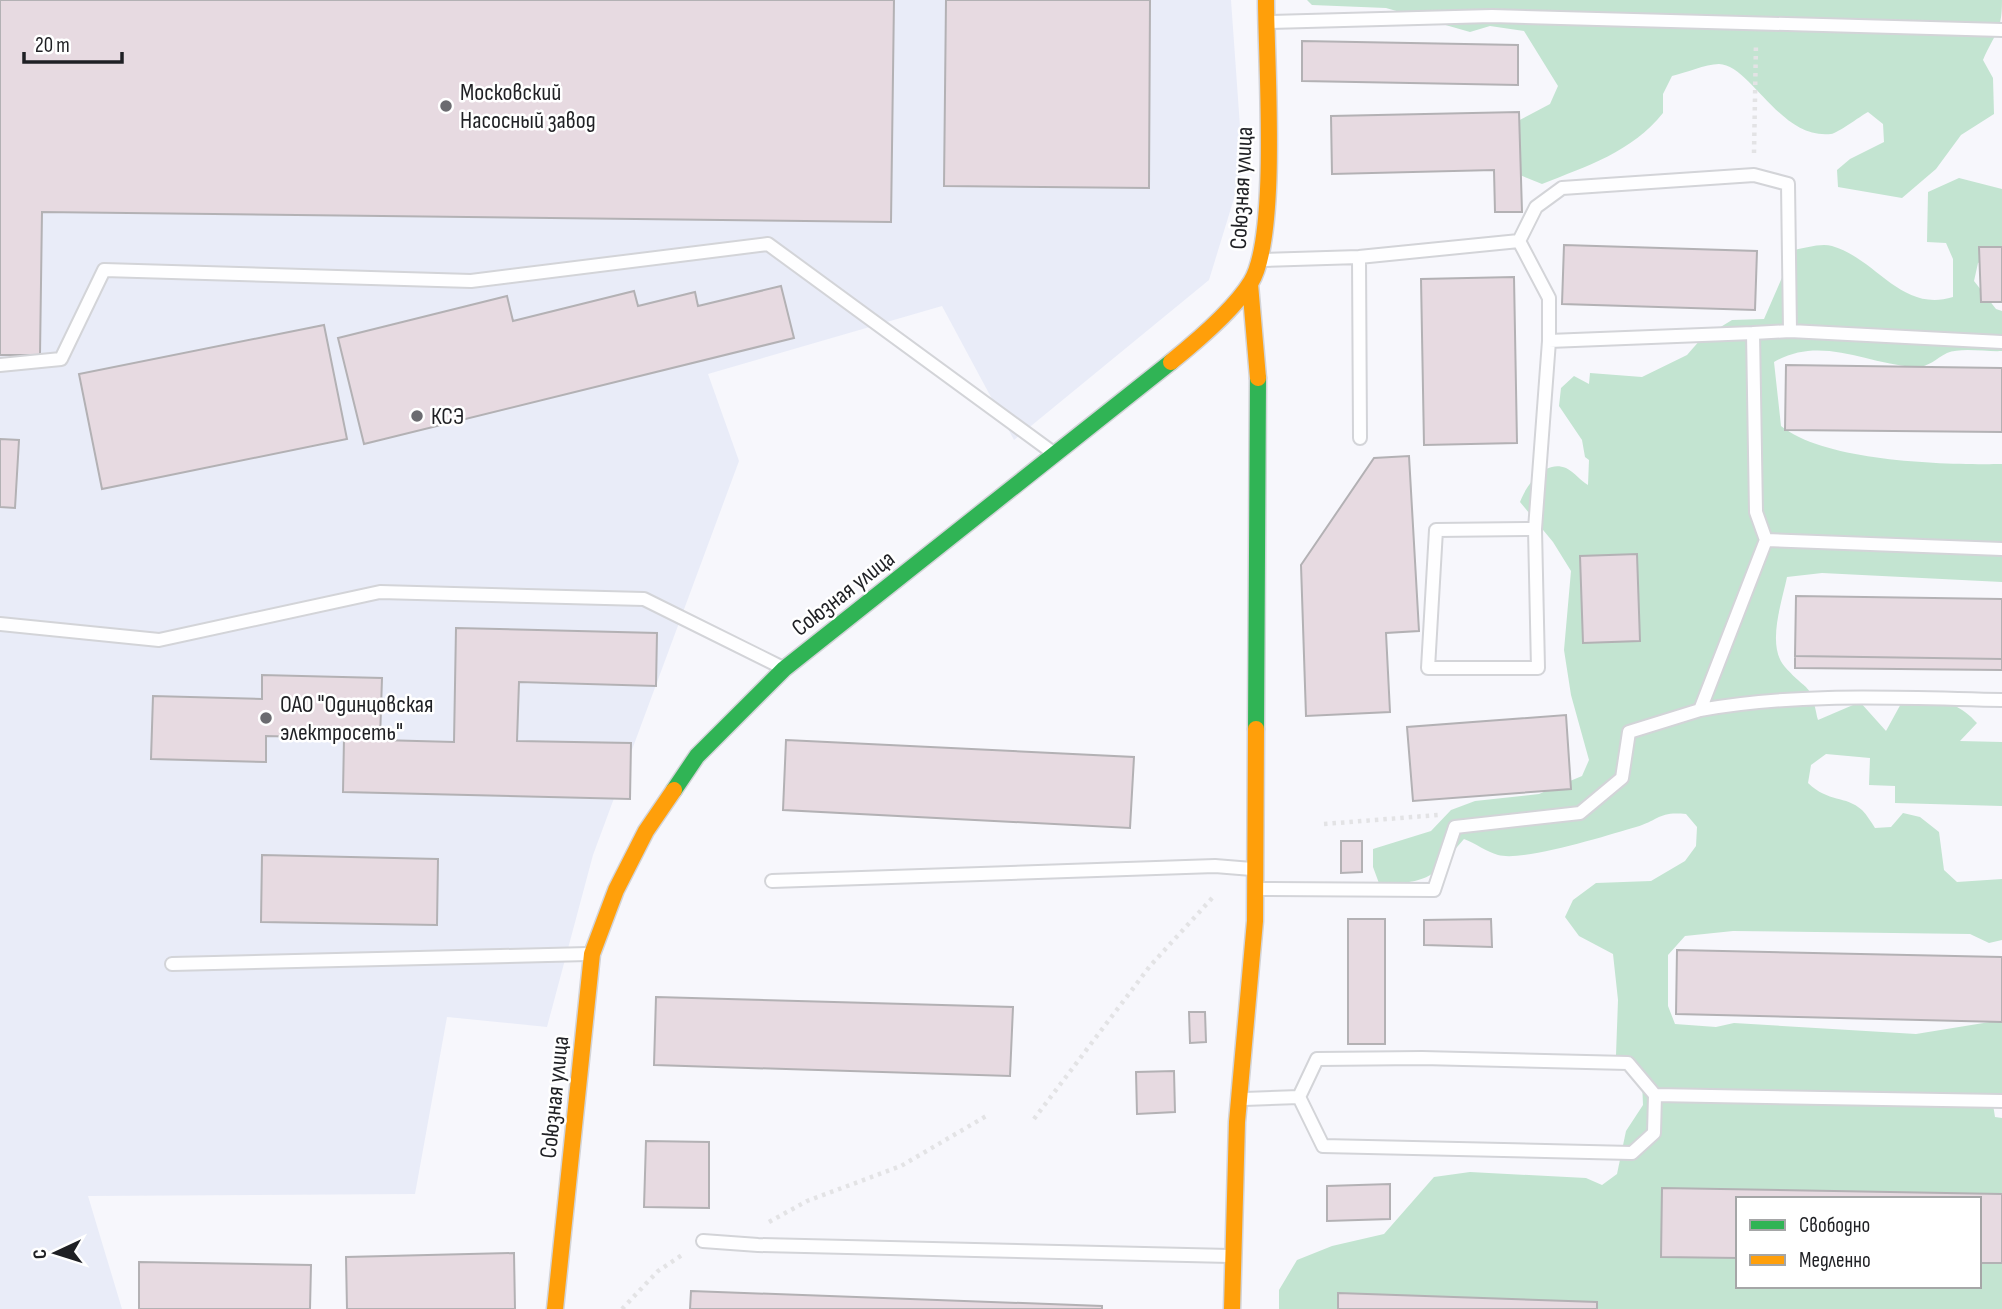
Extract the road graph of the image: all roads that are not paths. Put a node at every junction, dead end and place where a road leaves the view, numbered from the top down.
1 (1266, 0) edge
2 (1268, 22) junction
3 (2002, 30) edge
4 (1519, 241) junction
5 (1359, 257) junction
6 (1261, 261) junction
7 (1250, 284) junction
8 (1790, 331) junction
9 (1753, 333) junction
10 (1549, 341) junction
11 (2002, 342) edge
12 (0, 365) edge
13 (1360, 438) dead end
14 (1055, 454) junction
15 (1535, 529) junction
16 (1766, 540) junction
17 (2002, 549) edge
18 (0, 624) edge
19 (784, 669) junction
20 (2002, 700) edge
21 (1700, 710) junction
22 (1255, 869) junction
23 (772, 881) dead end
24 (1256, 889) junction
25 (592, 954) junction
26 (172, 964) dead end
27 (1655, 1095) junction
28 (1298, 1097) junction
29 (1239, 1099) junction
30 (2002, 1101) edge
31 (703, 1241) road end
32 (1234, 1256) junction
33 (555, 1309) edge
34 (1232, 1309) edge

1 - 2 street, Союзная улица
2 - 3 lane
2 - 6 street, Союзная улица
4 - 5 lane
4 - 8 lane
4 - 10 lane
5 - 6 lane
5 - 13 lane
6 - 7 street, Союзная улица
7 - 14 street, Союзная улица
7 - 22 street
8 - 9 lane
8 - 11 lane
9 - 10 lane
9 - 16 lane
10 - 15 lane
12 - 14 lane
14 - 19 street, Союзная улица
15 - 15 lane
16 - 17 lane
16 - 21 lane
18 - 19 lane
19 - 25 street, Союзная улица
20 - 21 lane
21 - 24 lane
22 - 23 lane
22 - 24 street
24 - 29 street
25 - 26 lane
25 - 33 street, Союзная улица
27 - 28 lane
27 - 28 lane
27 - 30 lane
28 - 29 lane
29 - 32 street
31 - 32 lane
32 - 34 street

